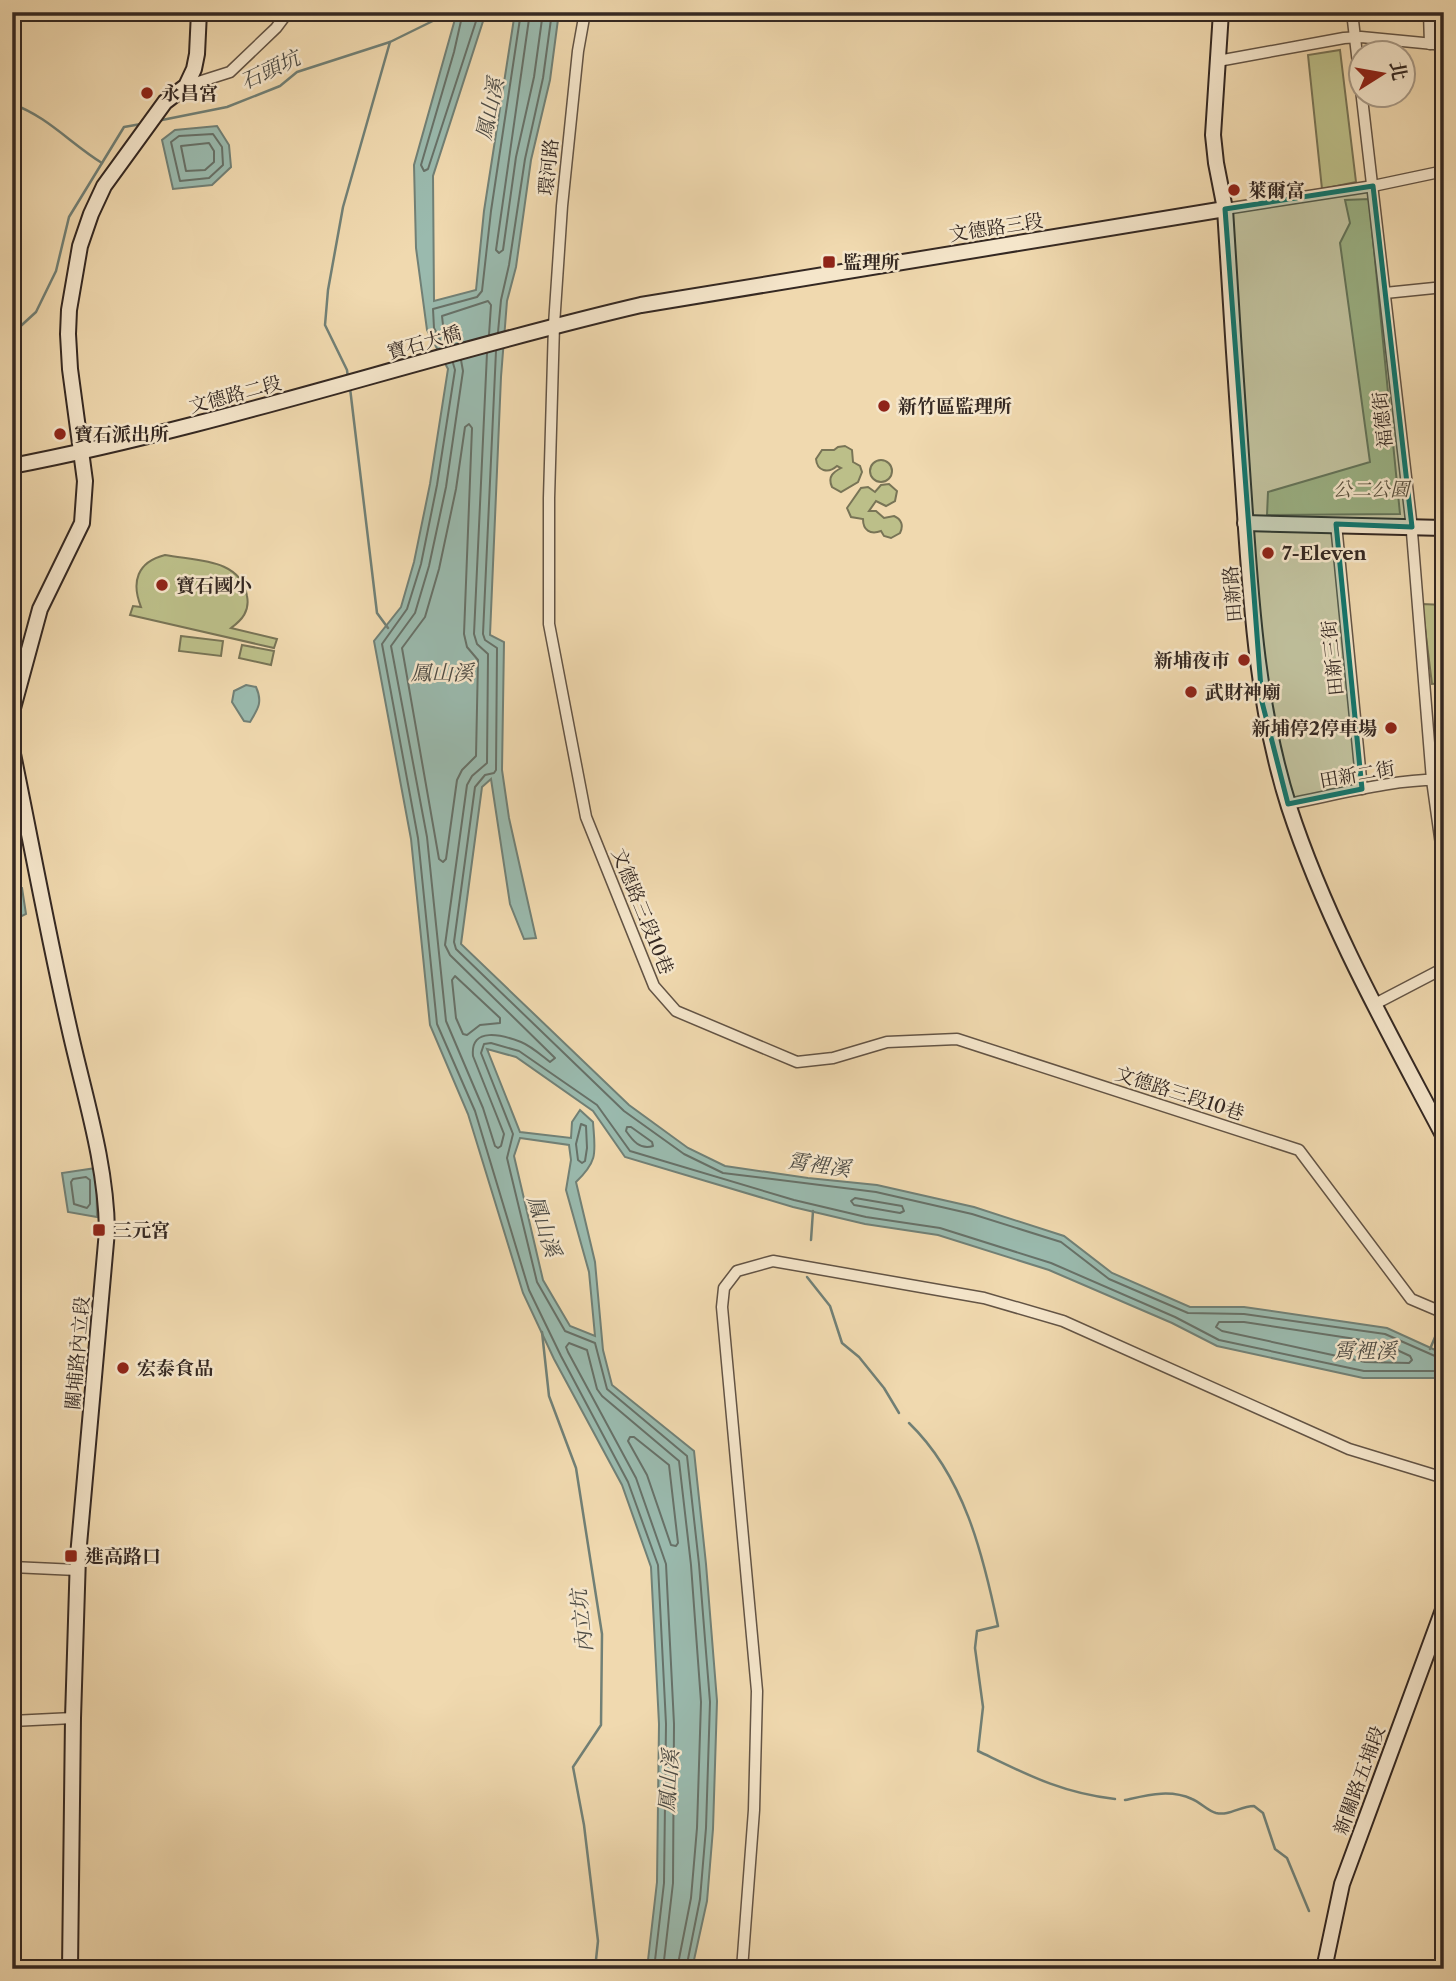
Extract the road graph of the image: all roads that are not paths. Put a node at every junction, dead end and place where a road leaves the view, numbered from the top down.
1 (200, 12) edge
2 (288, 12) edge
3 (584, 12) edge
4 (1221, 12) edge
5 (1352, 12) edge
6 (1429, 12) edge
7 (1354, 38) edge
8 (1348, 39) edge
9 (1418, 43) edge
10 (1430, 44) junction
11 (1444, 45) edge
12 (1218, 61) junction
13 (186, 86) junction
14 (1363, 108) edge
15 (1444, 172) edge
16 (1373, 186) junction
17 (1224, 209) junction
18 (1444, 287) edge
19 (1385, 293) junction
20 (554, 325) junction
21 (303, 396) joint
22 (83, 452) junction
23 (12, 466) edge
24 (1245, 523) junction
25 (1336, 524) junction
26 (1412, 527) junction
27 (1444, 528) edge
28 (12, 712) edge
29 (12, 749) edge
30 (1432, 780) junction
31 (1444, 780) edge
32 (1362, 789) junction
33 (1288, 804) junction
34 (1444, 866) edge
35 (1444, 968) edge
36 (1375, 1004) junction
37 (1444, 1136) edge
38 (1444, 1313) edge
39 (1444, 1478) edge
40 (12, 1567) edge
41 (77, 1570) junction
42 (1444, 1607) edge
43 (73, 1718) junction
44 (12, 1721) edge
45 (70, 1969) edge
46 (742, 1969) edge
47 (1324, 1969) edge

1 - 13 main road
2 - 13 street
3 - 20 street, 環河路
4 - 12 main road, 田新路
5 - 7 street, 福德街
6 - 10 street
8 - 12 street
9 - 10 street
10 - 11 street
12 - 17 main road, 田新路
13 - 22 main road
14 - 16 street, 福德街
15 - 16 street, 文德路三段
16 - 17 street, 文德路三段
16 - 19 street, 福德街
17 - 20 main road, 文德路三段
17 - 24 main road, 田新路
18 - 19 street
19 - 26 street, 福德街
20 - 21 main road, 寶石大橋
20 - 38 street, 文德路三段10巷
21 - 22 main road, 文德路二段
22 - 23 main road, 文德路二段
22 - 28 main road
24 - 25 main road
24 - 33 main road, 田新路
25 - 26 main road
25 - 32 street, 田新三街
26 - 27 main road
26 - 30 street, 福德街
29 - 41 main road, 關埔路內立段
30 - 31 street, 田新二街
30 - 32 street, 田新二街
30 - 34 street, 福德街
32 - 33 street, 田新二街
33 - 36 main road, 田新路
35 - 36 street
36 - 37 main road, 田新路
39 - 46 street
40 - 41 street
41 - 43 main road, 關埔路內立段
42 - 47 main road, 新關路五埔段
43 - 44 street
43 - 45 main road, 關埔路內立段

